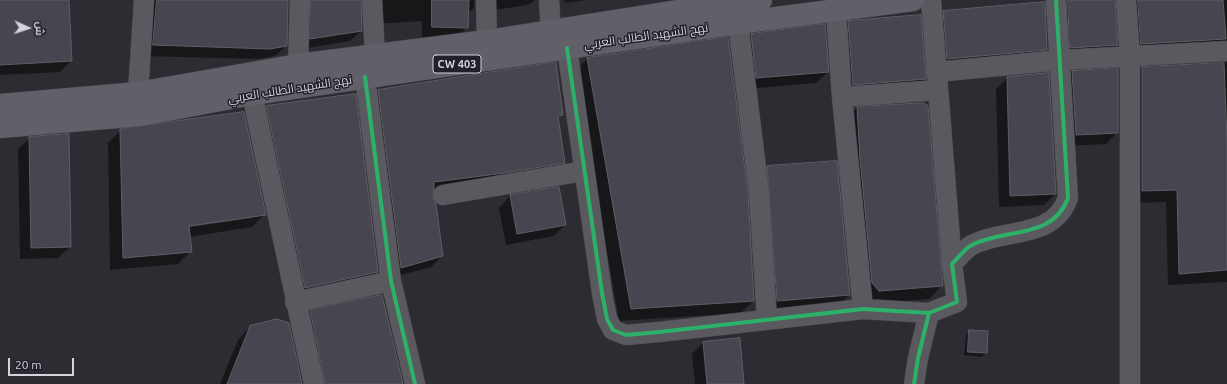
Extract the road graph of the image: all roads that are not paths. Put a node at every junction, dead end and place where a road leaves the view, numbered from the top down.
1 (144, 0) edge
2 (300, 0) edge
3 (372, 0) edge
4 (486, 0) edge
5 (549, 0) edge
6 (761, 0) edge
7 (913, 0) edge
8 (931, 0) edge
9 (1056, 0) edge
10 (1126, 0) edge
11 (892, 1) edge
12 (723, 2) edge
13 (836, 11) junction
14 (738, 23) junction
15 (551, 32) junction
16 (487, 41) junction
17 (567, 48) junction
18 (1227, 51) edge
19 (375, 54) junction
20 (1130, 56) junction
21 (1060, 60) junction
22 (298, 65) junction
23 (365, 77) junction
24 (937, 81) junction
25 (138, 93) junction
26 (252, 94) junction
27 (842, 97) junction
28 (0, 105) edge
29 (141, 115) junction
30 (0, 127) edge
31 (584, 171) junction
32 (443, 195) dead end
33 (952, 264) junction
34 (391, 281) junction
35 (295, 302) junction
36 (863, 309) junction
37 (929, 313) junction
38 (767, 320) junction
39 (314, 384) edge
40 (415, 384) edge
41 (914, 384) edge
42 (1130, 384) edge

1 - 25 street
2 - 22 street
3 - 19 street
4 - 16 street
5 - 15 street
6 - 12 main road, نهج الشهيد الطالب العربي / CW 403
7 - 11 main road, نهج الشهيد الطالب العربي / CW 403
8 - 24 street
9 - 21 street
10 - 20 street
11 - 13 main road, نهج الشهيد الطالب العربي / CW 403
12 - 15 main road, نهج الشهيد الطالب العربي / CW 403
13 - 14 main road, نهج الشهيد الطالب العربي / CW 403
13 - 27 street
14 - 17 main road, نهج الشهيد الطالب العربي / CW 403
14 - 38 street
15 - 16 main road, نهج الشهيد الطالب العربي / CW 403
16 - 19 main road, نهج الشهيد الطالب العربي / CW 403
17 - 23 main road, نهج الشهيد الطالب العربي / CW 403
17 - 31 street
18 - 20 street
19 - 22 main road, نهج الشهيد الطالب العربي / CW 403
20 - 21 street
20 - 42 street
21 - 24 street
21 - 33 street
22 - 25 main road, نهج الشهيد الطالب العربي / CW 403
23 - 26 main road, نهج الشهيد الطالب العربي / CW 403
23 - 34 street
24 - 27 street
24 - 33 street
25 - 28 main road, نهج الشهيد الطالب العربي / CW 403
25 - 29 street
26 - 29 main road, نهج الشهيد الطالب العربي / CW 403
26 - 35 street
27 - 36 street
29 - 30 main road, نهج الشهيد الطالب العربي / CW 403
31 - 32 street
31 - 38 street
33 - 37 street
34 - 35 street
34 - 40 street
35 - 39 street
36 - 37 street
36 - 38 street
37 - 41 street

